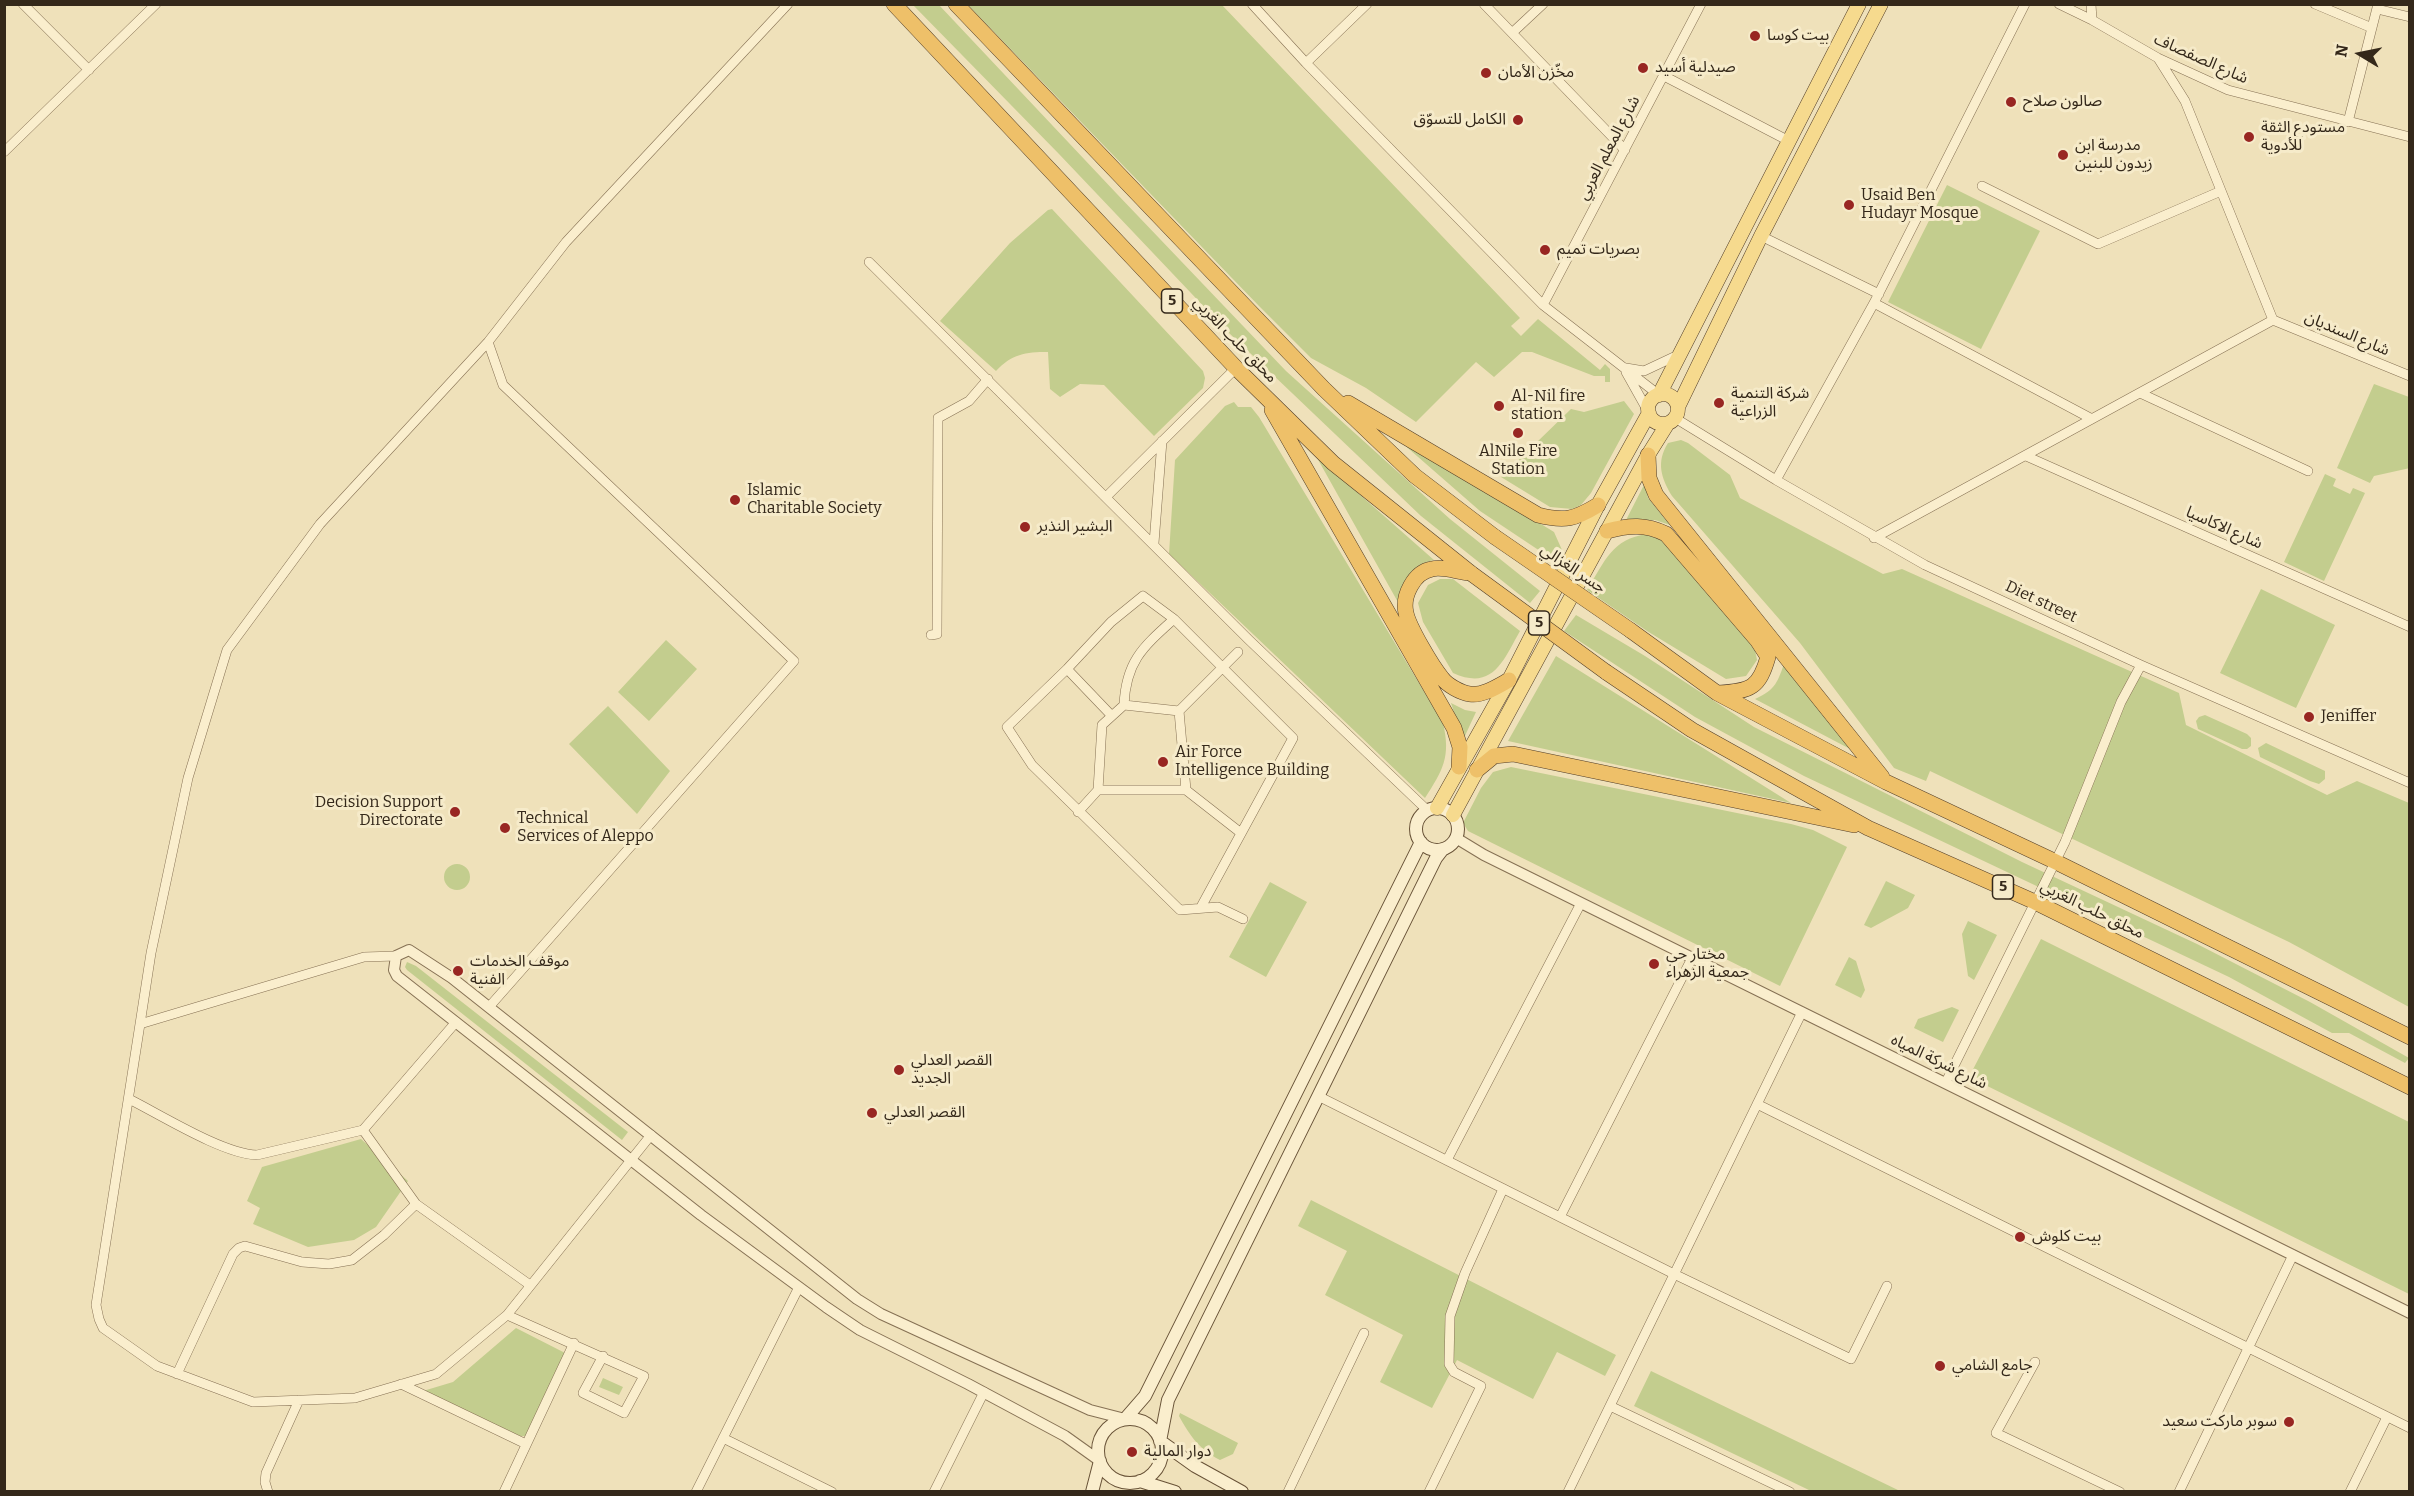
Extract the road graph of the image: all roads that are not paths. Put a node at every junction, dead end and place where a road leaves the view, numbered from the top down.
1 (23, 4) edge
2 (156, 4) edge
3 (788, 4) edge
4 (894, 4) edge
5 (956, 4) edge
6 (1252, 4) edge
7 (1367, 4) edge
8 (1484, 4) edge
9 (1543, 4) edge
10 (1701, 4) edge
11 (1859, 4) edge
12 (1881, 4) edge
13 (2025, 4) edge
14 (2059, 4) edge
15 (2091, 4) edge
16 (2315, 4) edge
17 (2377, 7) edge
18 (2409, 17) edge
19 (2092, 20) junction
20 (2372, 28) junction
21 (1512, 33) junction
22 (2158, 58) junction
23 (1306, 63) junction
24 (89, 70) junction
25 (1664, 76) junction
26 (2348, 122) junction
27 (2409, 137) edge
28 (1789, 141) junction
29 (1625, 150) junction
30 (4, 152) edge
31 (1982, 186) dead end
32 (2221, 191) junction
33 (1761, 236) junction
34 (869, 262) dead end
35 (1879, 294) junction
36 (1874, 303) junction
37 (1543, 305) junction
38 (2273, 320) junction
39 (488, 342) junction
40 (1678, 355) junction
41 (1624, 367) junction
42 (1236, 368) junction
43 (2409, 376) edge
44 (988, 379) junction
45 (1324, 389) junction
46 (2140, 393) junction
47 (1263, 394) junction
48 (1659, 395) junction
49 (1649, 412) junction
50 (1674, 416) junction
51 (2092, 419) junction
52 (1162, 441) junction
53 (1648, 455) junction
54 (2026, 456) junction
55 (2308, 471) dead end
56 (1776, 480) junction
57 (1107, 496) junction
58 (1598, 505) junction
59 (1607, 531) junction
60 (1495, 537) joint
61 (1874, 538) junction
62 (1154, 543) junction
63 (1472, 574) junction
64 (1174, 619) junction
65 (2409, 627) edge
66 (1630, 630) joint
67 (931, 635) dead end
68 (1238, 652) dead end
69 (2141, 665) junction
70 (1222, 667) junction
71 (1067, 669) junction
72 (1509, 680) junction
73 (1717, 693) junction
74 (1124, 705) junction
75 (1179, 711) junction
76 (1111, 715) junction
77 (1459, 767) junction
78 (1477, 770) junction
79 (1886, 782) junction
80 (2409, 783) edge
81 (1098, 790) junction
82 (1186, 790) junction
83 (1432, 809) junction
84 (1078, 812) junction
85 (1453, 815) junction
86 (1868, 828) junction
87 (1241, 833) junction
88 (1456, 838) junction
89 (1421, 842) junction
90 (1443, 849) junction
91 (2054, 861) junction
92 (2035, 902) junction
93 (1581, 903) junction
94 (1201, 907) junction
95 (1243, 919) dead end
96 (396, 956) junction
97 (1692, 958) junction
98 (489, 1007) junction
99 (1802, 1012) junction
100 (456, 1022) junction
101 (140, 1024) junction
102 (2409, 1037) edge
103 (2390, 1077) junction
104 (2409, 1081) edge
105 (1946, 1082) junction
106 (2409, 1087) edge
107 (1318, 1096) junction
108 (129, 1099) junction
109 (1757, 1104) junction
110 (363, 1130) junction
111 (651, 1135) junction
112 (632, 1160) junction
113 (1447, 1160) junction
114 (1503, 1189) junction
115 (416, 1204) junction
116 (1560, 1217) junction
117 (2293, 1255) junction
118 (1674, 1274) junction
119 (530, 1286) junction
120 (1887, 1286) dead end
121 (799, 1287) junction
122 (2409, 1312) edge
123 (507, 1315) junction
124 (1364, 1333) dead end
125 (574, 1343) junction
126 (2247, 1349) junction
127 (603, 1356) junction
128 (2035, 1362) dead end
129 (177, 1374) junction
130 (402, 1384) junction
131 (984, 1392) junction
132 (299, 1400) junction
133 (1610, 1406) junction
134 (2387, 1417) junction
135 (1125, 1419) junction
136 (2409, 1428) edge
137 (723, 1438) junction
138 (1160, 1441) junction
139 (526, 1444) junction
140 (1100, 1461) junction
141 (1140, 1481) junction
142 (268, 1491) edge
143 (504, 1491) edge
144 (696, 1491) edge
145 (831, 1491) edge
146 (934, 1491) edge
147 (1092, 1491) edge
148 (1130, 1491) edge
149 (1175, 1491) edge
150 (1242, 1491) edge
151 (1288, 1491) edge
152 (1429, 1491) edge
153 (1568, 1491) edge
154 (1790, 1491) edge
155 (2120, 1491) edge
156 (2179, 1491) edge
157 (2350, 1491) edge

1 - 24 street
2 - 24 street
3 - 39 street
4 - 42 highway, محلق حلب الغربي / 5
5 - 45 highway, محلق حلب الغربي
6 - 23 street
7 - 23 street
8 - 21 street
9 - 21 street
10 - 25 street, شارع المعلم العربي
11 - 28 main road
12 - 33 main road
13 - 35 street
14 - 19 street, شارع الصفصاف
15 - 19 street
16 - 20 street
17 - 18 street
17 - 20 street
19 - 22 street, شارع الصفصاف
20 - 26 street
21 - 29 street
22 - 26 street, شارع الصفصاف
22 - 32 street
23 - 37 street
24 - 30 street
25 - 28 street
25 - 29 street, شارع المعلم العربي
26 - 27 street, شارع الصفصاف
28 - 40 main road
29 - 37 street, شارع المعلم العربي
31 - 32 street
32 - 38 street
33 - 35 street
33 - 50 main road
34 - 44 street
35 - 36 street
36 - 51 street
36 - 56 street
37 - 41 street
38 - 43 street, شارع السنديان
38 - 46 street
39 - 98 street
39 - 101 street
40 - 41 street
40 - 48 main road
41 - 48 street
41 - 49 street
42 - 47 highway, محلق حلب الغربي / 5
42 - 52 street
44 - 57 street
44 - 67 street
45 - 58 highway
45 - 60 highway, محلق حلب الغربي
46 - 51 street
46 - 55 street
47 - 63 highway, محلق حلب الغربي / 5
47 - 77 highway
48 - 49 main road
48 - 50 main road
49 - 50 main road
49 - 58 main road
50 - 53 main road
50 - 56 street, Diet street
51 - 54 street
52 - 57 street
52 - 62 street
53 - 59 main road
53 - 79 highway
54 - 61 street
54 - 65 street, شارع الاكاسيا
56 - 61 street, Diet street
57 - 62 street
58 - 72 main road
59 - 73 highway
59 - 78 main road
60 - 66 highway, جسر الغزالي, bridge
61 - 69 street, Diet street
62 - 83 street
63 - 72 highway
63 - 86 highway, محلق حلب الغربي / 5, bridge
64 - 70 street
64 - 71 street
64 - 74 street
66 - 73 highway, محلق حلب الغربي
68 - 70 street
69 - 80 street, Diet street
69 - 91 street
70 - 75 street
70 - 87 street
71 - 76 street
71 - 84 street
72 - 77 main road
73 - 79 highway, محلق حلب الغربي
74 - 75 street
74 - 76 street
75 - 82 street
76 - 81 street
77 - 83 main road
78 - 85 main road
78 - 86 highway
79 - 91 highway, محلق حلب الغربي
81 - 82 street
81 - 84 street
82 - 87 street
83 - 85 main road
83 - 89 main road
84 - 94 street
85 - 88 main road
86 - 92 highway, محلق حلب الغربي / 5
87 - 94 street
88 - 90 main road
88 - 93 street, شارع شركة المياه
89 - 90 main road
89 - 135 main road
90 - 107 main road
91 - 92 street
91 - 102 highway, محلق حلب الغربي
92 - 103 highway, محلق حلب الغربي / 5
92 - 105 street
93 - 97 street, شارع شركة المياه
93 - 113 street
94 - 95 street
96 - 98 street
96 - 100 street
96 - 101 street
97 - 99 street, شارع شركة المياه
97 - 116 street
98 - 111 street
99 - 105 street, شارع شركة المياه
99 - 109 street
100 - 110 street
100 - 112 street
101 - 108 street
103 - 104 highway
103 - 106 highway, محلق حلب الغربي / 5
105 - 117 street, شارع شركة المياه
107 - 113 street
107 - 138 main road
108 - 110 street
108 - 129 street
109 - 118 street
109 - 126 street
110 - 115 street
111 - 112 street
111 - 135 street
112 - 119 street
112 - 121 street
113 - 114 street
114 - 116 street
114 - 152 street
115 - 119 street
115 - 129 street
116 - 118 street
117 - 122 street, شارع شركة المياه
117 - 126 street
118 - 120 street
118 - 133 street
119 - 123 street
121 - 131 street
121 - 137 street
123 - 125 street
123 - 130 street
124 - 151 street
125 - 127 street
125 - 139 street
126 - 134 street
126 - 156 street
127 - 127 street
128 - 155 street
129 - 132 street
130 - 132 street
130 - 139 street
131 - 140 street
131 - 146 street
132 - 142 street
133 - 153 street
133 - 154 street
134 - 136 street
134 - 157 street
135 - 138 main road
135 - 140 main road
137 - 144 street
137 - 145 street
138 - 141 main road
138 - 150 main road
139 - 143 street
140 - 141 main road
140 - 147 main road
141 - 148 main road
141 - 149 main road

